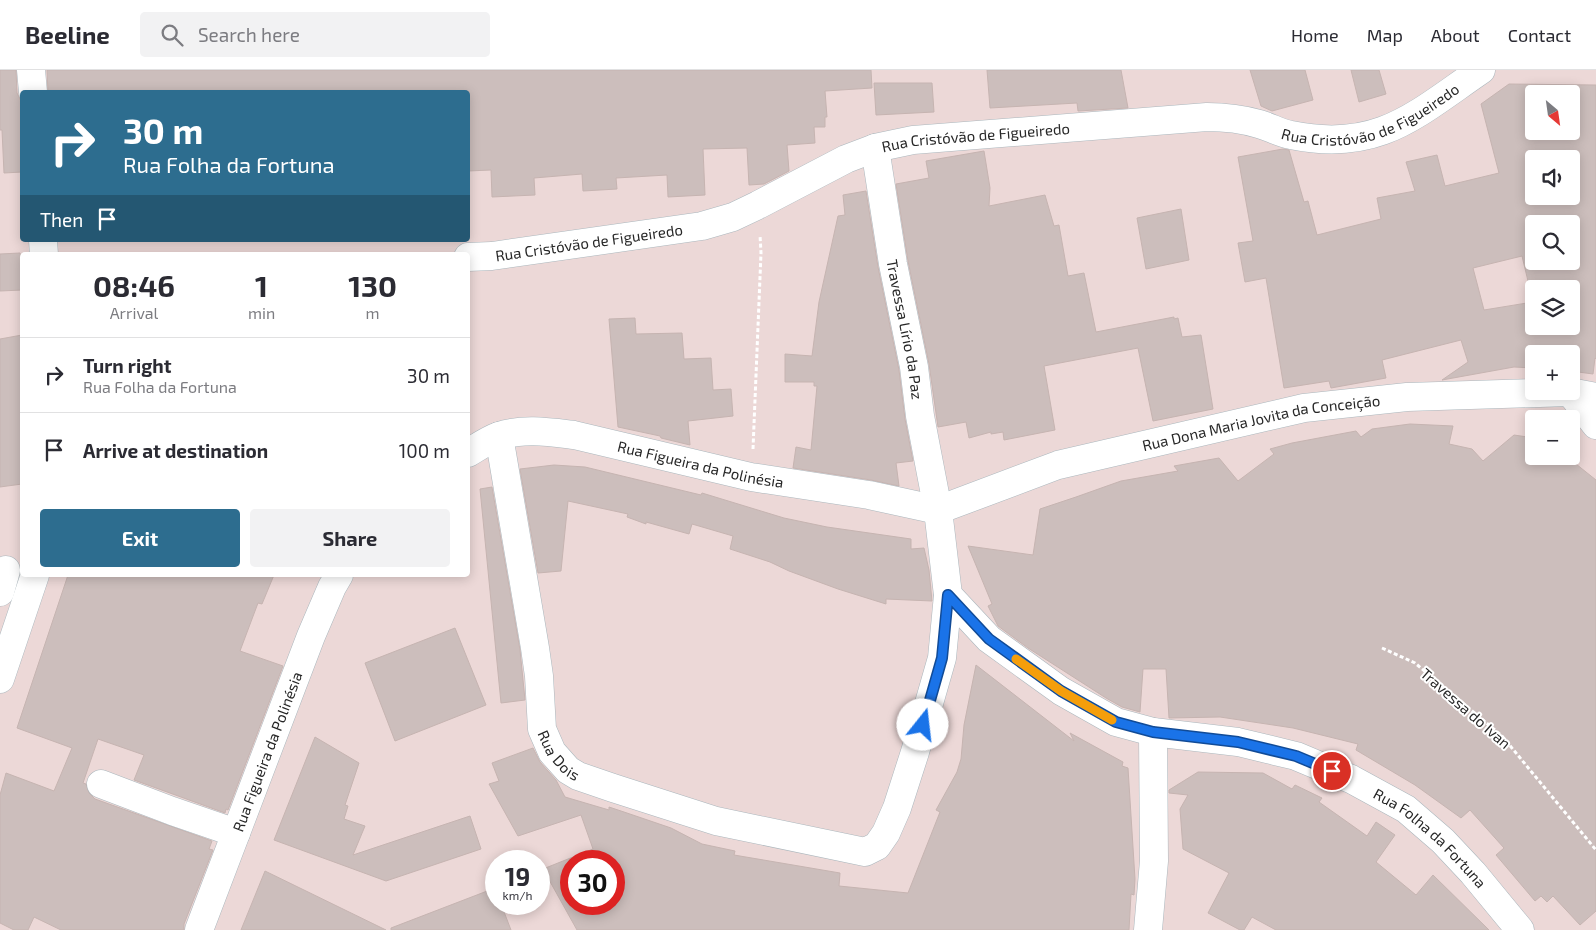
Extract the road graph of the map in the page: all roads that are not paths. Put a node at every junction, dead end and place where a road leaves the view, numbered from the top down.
1 (31, 70) edge
2 (1481, 70) edge
3 (33, 90) edge
4 (875, 148) junction
5 (470, 257) edge
6 (1525, 394) edge
7 (1580, 394) edge
8 (1596, 397) edge
9 (1576, 400) edge
10 (1596, 425) edge
11 (498, 436) junction
12 (470, 451) edge
13 (938, 510) junction
14 (34, 577) edge
15 (338, 577) edge
16 (948, 595) junction
17 (0, 679) edge
18 (1153, 732) junction
19 (101, 784) dead end
20 (236, 833) junction
21 (199, 930) edge
22 (1148, 930) edge
23 (1520, 930) edge

1 - 3 street
2 - 4 street, Rua Cristóvão de Figueiredo
4 - 5 street, Rua Cristóvão de Figueiredo
4 - 13 street, Travessa Lírio da Paz
6 - 13 street, Rua Dona Maria Jovita da Conceição
7 - 8 street, Rua Dona Maria Jovita da Conceição
9 - 10 street
11 - 12 street, Rua Figueira da Polinésia
11 - 13 street, Rua Figueira da Polinésia
11 - 16 street, Rua Dois
13 - 16 street
14 - 17 street
15 - 20 street, Rua Figueira da Polinésia
16 - 18 street, Rua Folha da Fortuna
18 - 22 street
18 - 23 street, Rua Folha da Fortuna
19 - 20 street
20 - 21 street, Rua Figueira da Polinésia

